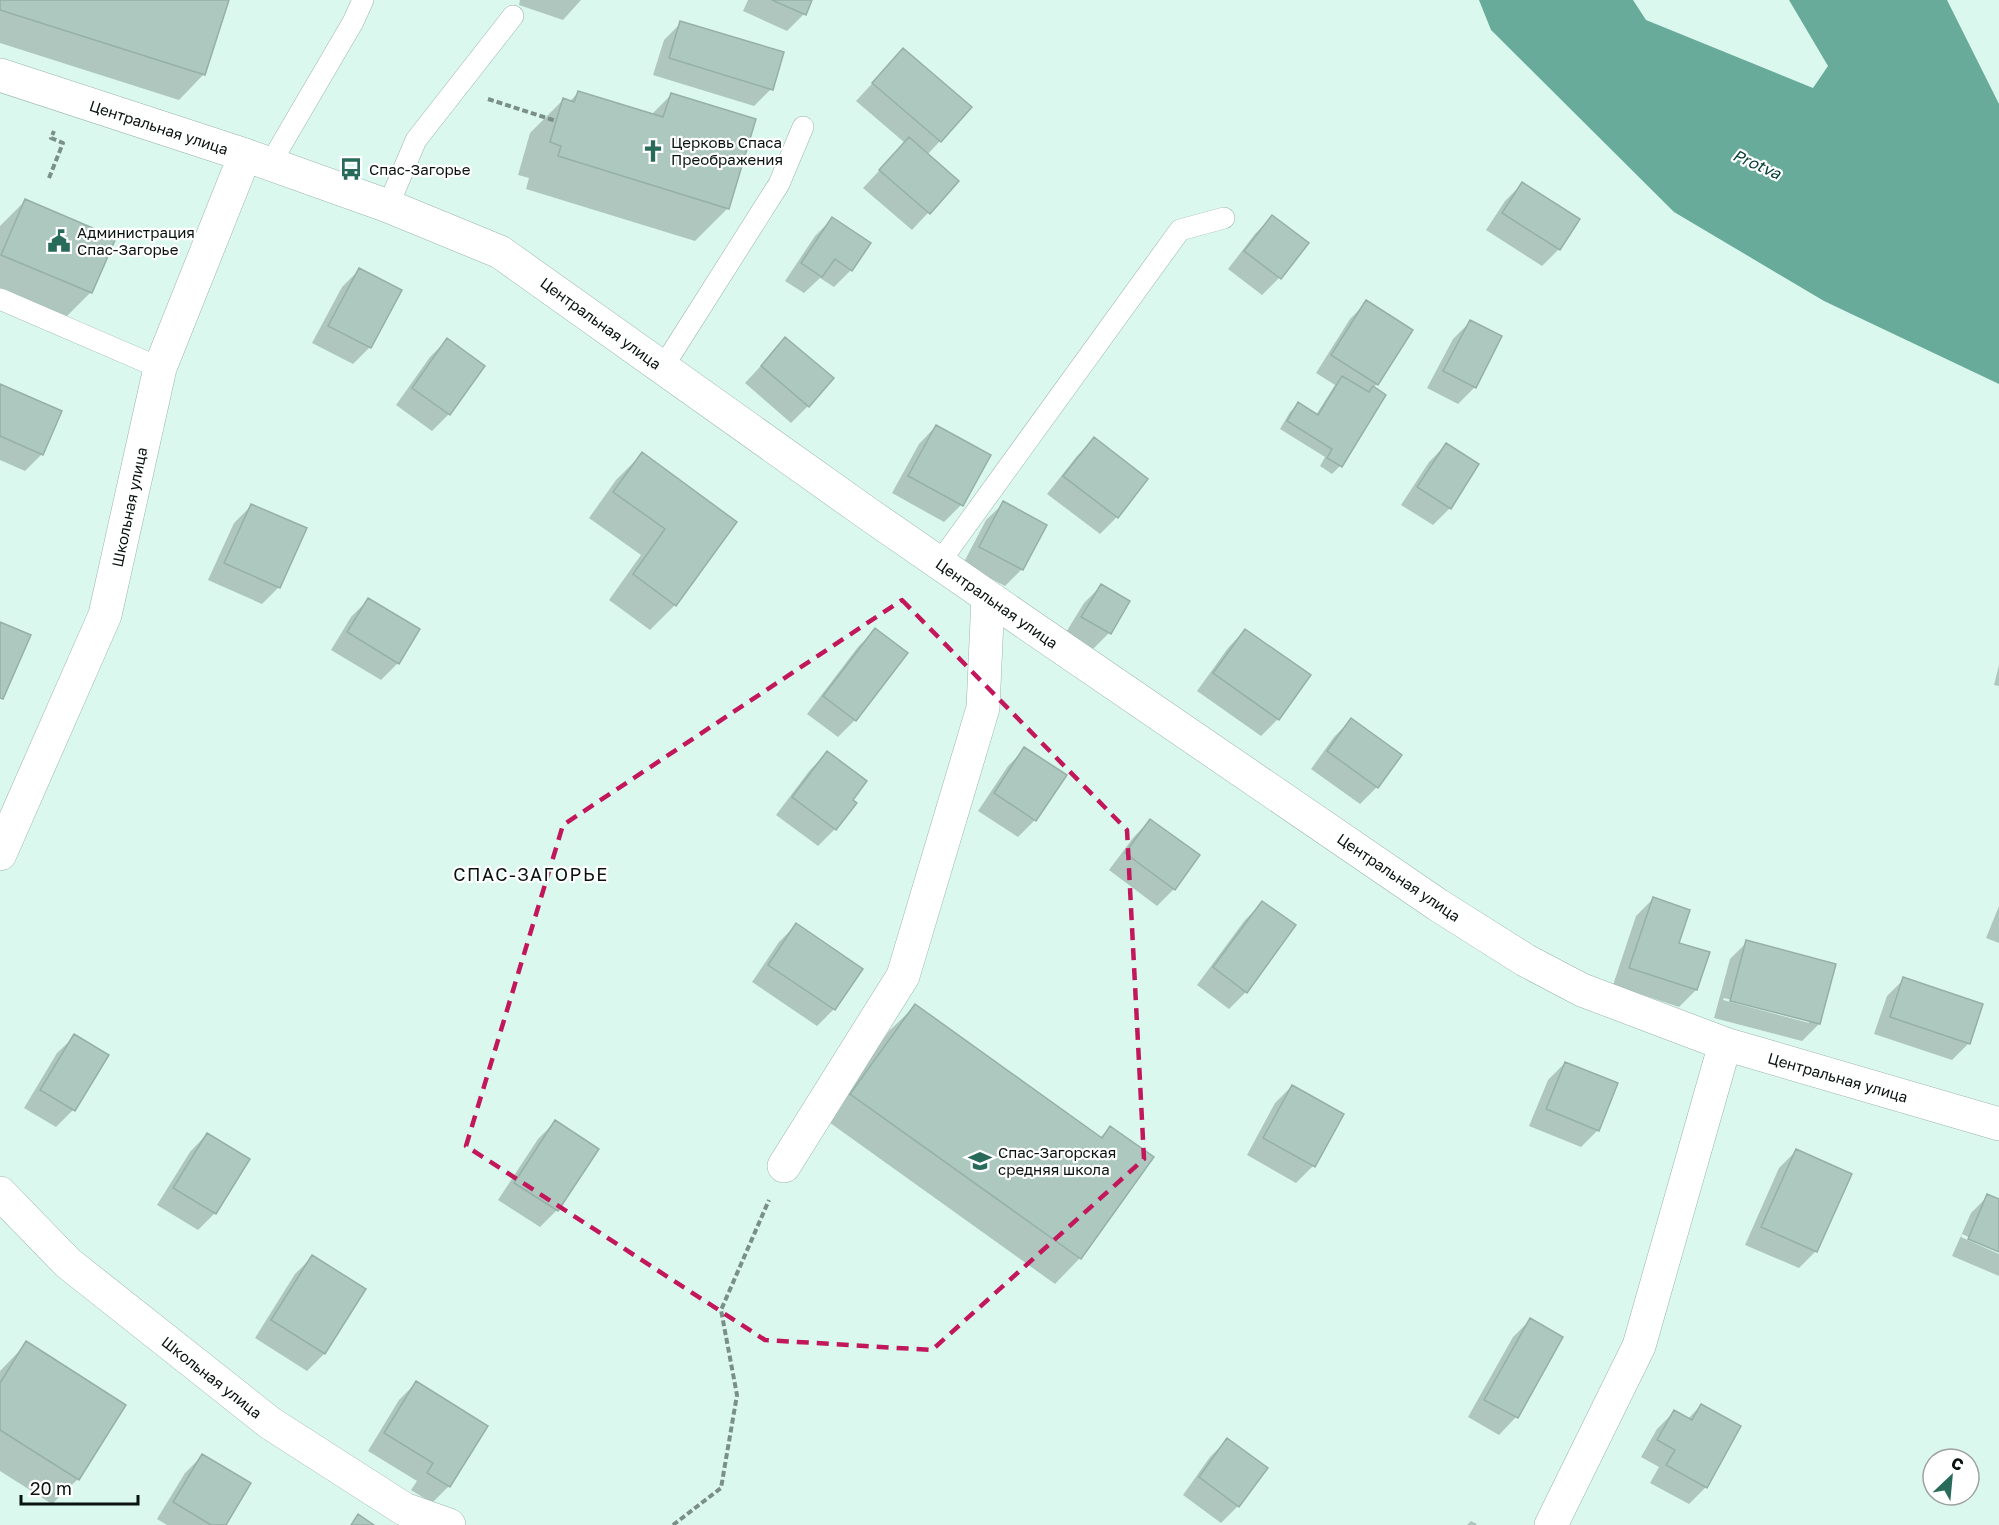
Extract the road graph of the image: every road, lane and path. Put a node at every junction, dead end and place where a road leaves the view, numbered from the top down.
1 (363, 0) edge
2 (513, 16) dead end
3 (0, 75) edge
4 (68, 97) junction
5 (514, 107) dead end
6 (556, 120) dead end
7 (803, 127) dead end
8 (258, 159) junction
9 (49, 178) dead end
10 (388, 206) junction
11 (1224, 218) dead end
12 (0, 299) edge
13 (663, 367) junction
14 (160, 368) junction
15 (939, 563) junction
16 (988, 597) junction
17 (0, 854) edge
18 (1725, 1044) junction
19 (1999, 1124) edge
20 (784, 1166) joint
21 (0, 1193) edge
22 (449, 1525) edge
23 (673, 1525) edge
24 (1551, 1525) edge

1 - 8 lane
2 - 10 lane
3 - 4 street, Центральная улица
4 - 8 street, Центральная улица
4 - 9 path
5 - 6 path
7 - 13 lane
8 - 10 street, Центральная улица
8 - 14 street, Школьная улица
10 - 13 street, Центральная улица
11 - 15 lane
12 - 14 lane
13 - 15 street, Центральная улица
14 - 17 street, Школьная улица
15 - 16 street, Центральная улица
16 - 18 street, Центральная улица
16 - 20 street
18 - 19 street, Центральная улица
18 - 24 street
20 - 23 path
21 - 22 street, Школьная улица

